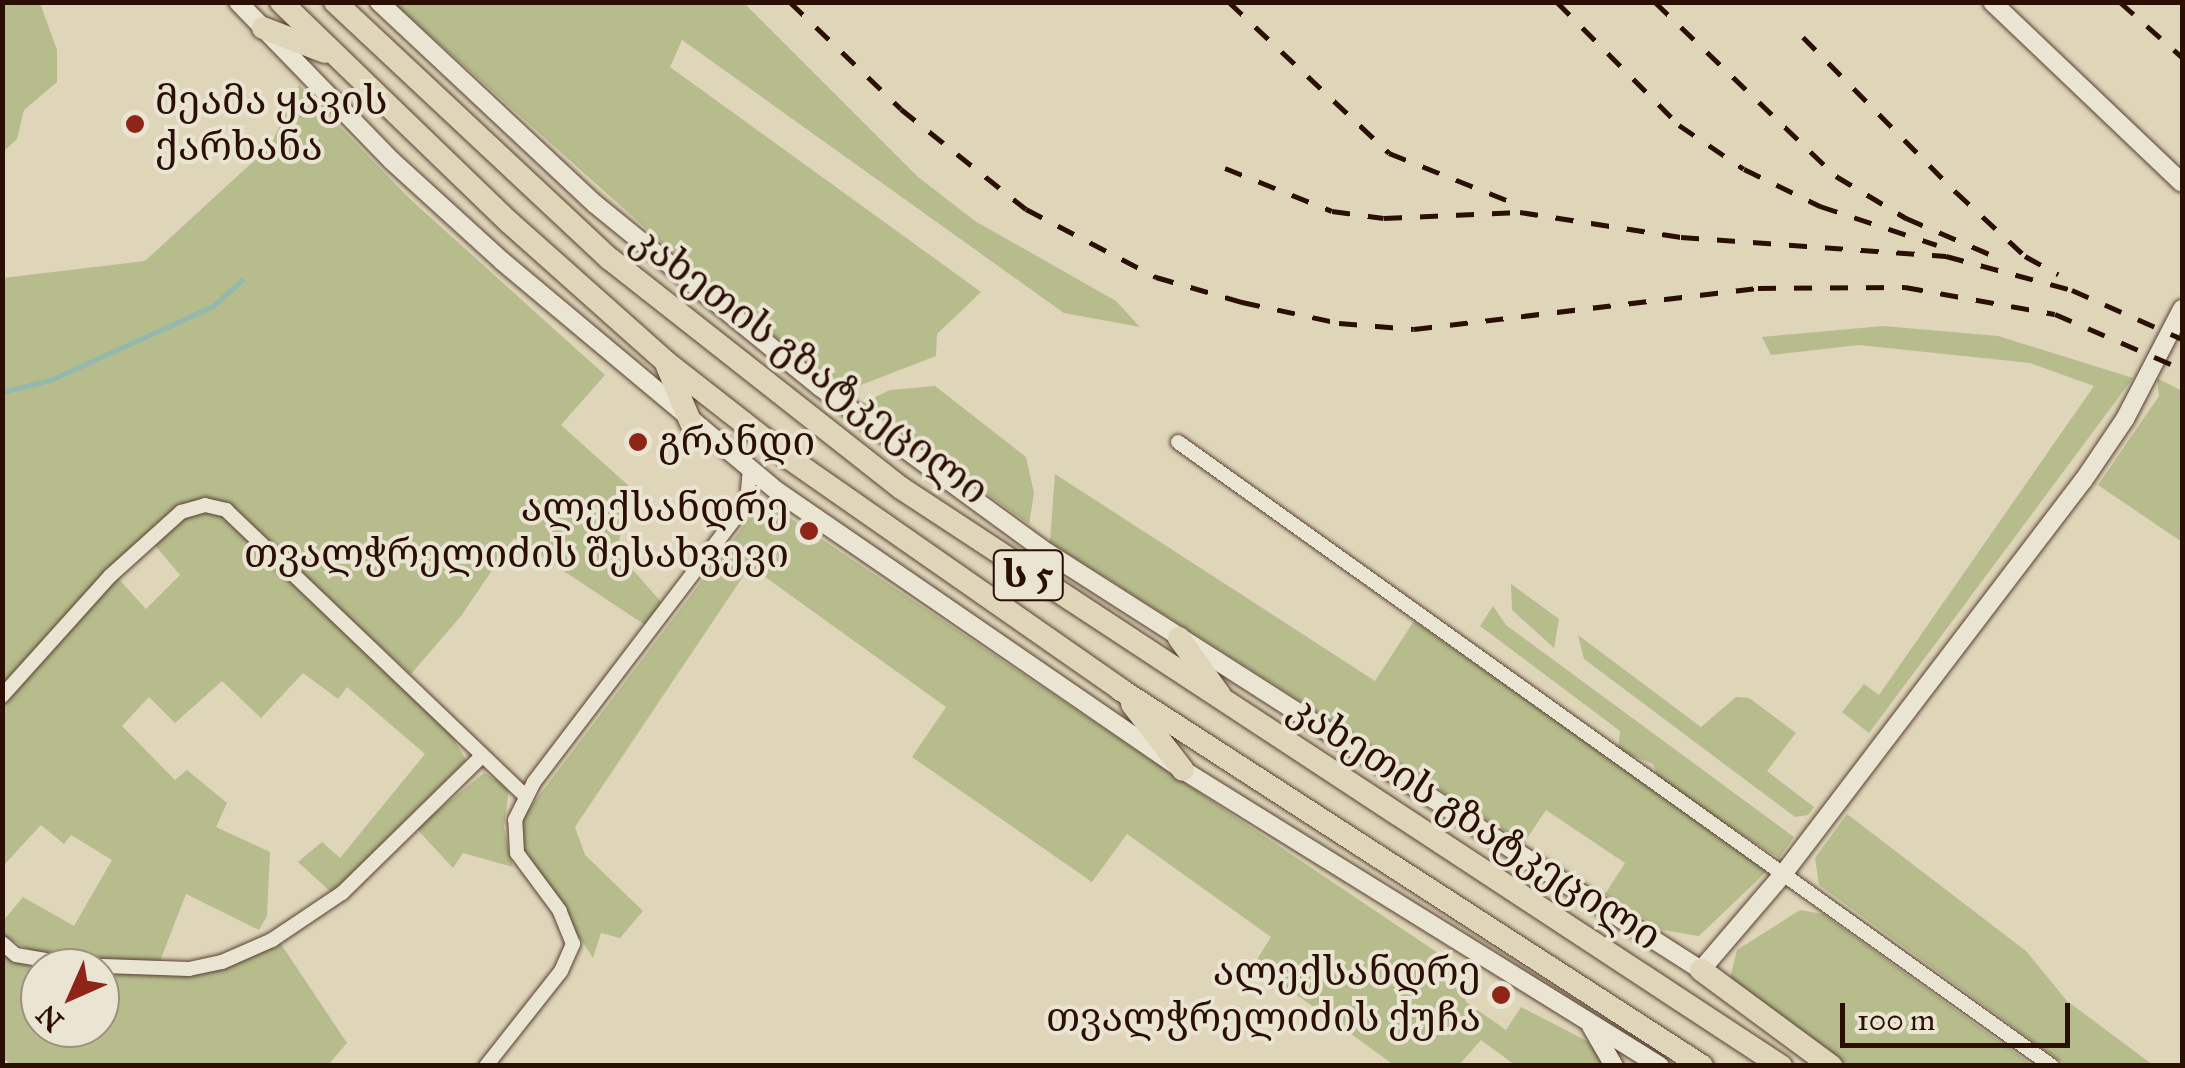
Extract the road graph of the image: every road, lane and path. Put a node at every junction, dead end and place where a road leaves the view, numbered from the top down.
1 (238, 2) edge
2 (281, 2) edge
3 (336, 2) edge
4 (379, 2) edge
5 (1992, 2) edge
6 (263, 28) junction
7 (332, 55) junction
8 (2182, 183) edge
9 (2182, 309) edge
10 (666, 362) junction
11 (690, 422) junction
12 (1178, 442) dead end
13 (750, 470) junction
14 (777, 492) junction
15 (747, 502) junction
16 (1178, 638) junction
17 (1121, 690) junction
18 (2, 696) edge
19 (1228, 706) junction
20 (482, 756) junction
21 (1183, 770) junction
22 (526, 797) junction
23 (1784, 873) junction
24 (2, 943) edge
25 (9, 956) edge
26 (1702, 970) junction
27 (1584, 1018) junction
28 (486, 1066) edge
29 (1614, 1066) edge
30 (1660, 1066) edge
31 (1702, 1066) edge
32 (1782, 1066) edge
33 (1832, 1066) edge
34 (2052, 1066) edge

1 - 6 street
2 - 7 highway, კახეთის გზატკეცილი / ს 5
3 - 19 highway, კახეთის გზატკეცილი / ს 5
4 - 16 street, კახეთის გზატკეცილი
5 - 8 street
6 - 7 highway
6 - 11 street
7 - 10 highway, კახეთის გზატკეცილი / ს 5
9 - 23 street
10 - 11 highway
10 - 17 highway, კახეთის გზატკეცილი / ს 5
11 - 13 street
12 - 23 street
13 - 14 street
13 - 15 street
14 - 15 street
14 - 21 street
15 - 22 street
16 - 19 highway
16 - 26 street, კახეთის გზატკეცილი
17 - 21 highway
17 - 31 highway, კახეთის გზატკეცილი / ს 5
18 - 20 street
19 - 32 highway, კახეთის გზატკეცილი / ს 5
20 - 22 street
20 - 25 street
21 - 27 street
22 - 28 street
23 - 26 street
23 - 34 street
24 - 25 street
26 - 33 highway
27 - 29 street
27 - 30 street

